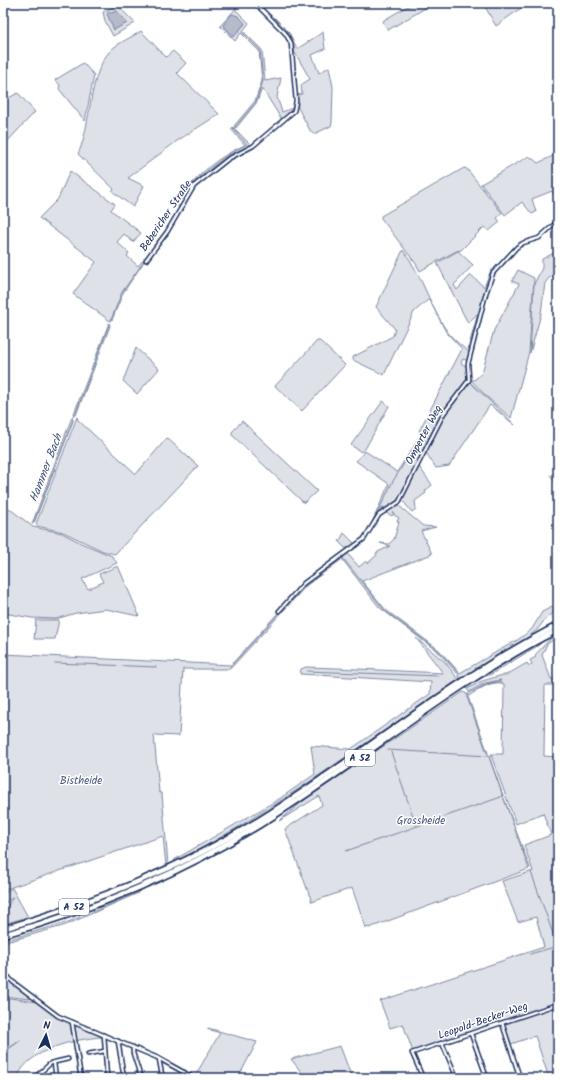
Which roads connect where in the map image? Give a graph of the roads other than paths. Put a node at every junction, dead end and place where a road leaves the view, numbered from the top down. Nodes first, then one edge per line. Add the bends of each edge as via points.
1 (255, 3) edge
2 (558, 221) edge
3 (146, 260) dead end
4 (279, 611) dead end
5 (558, 625) edge
6 (558, 630) edge
7 (3, 929) edge
8 (3, 935) edge
9 (3, 971) edge
10 (558, 1004) edge
11 (72, 1022) junction
12 (502, 1023) junction
13 (471, 1034) junction
14 (104, 1035) junction
15 (118, 1041) junction
16 (442, 1043) junction
17 (133, 1047) junction
18 (105, 1051) junction
19 (88, 1054) dead end
20 (68, 1059) dead end
21 (159, 1059) junction
22 (54, 1062) junction
23 (184, 1072) junction
24 (162, 1075) dead end
25 (34, 1078) edge
26 (56, 1078) edge
27 (81, 1078) edge
28 (107, 1078) edge
29 (124, 1078) edge
30 (141, 1078) edge
31 (181, 1078) edge
32 (194, 1078) edge
33 (423, 1078) edge
34 (457, 1078) edge
35 (487, 1078) edge
36 (520, 1078) edge

1 - 3 street, Bebericher Straße via 285,33 290,43 296,101 294,111 253,146 228,159 194,186 167,232
2 - 4 street, Omperter Weg via 539,238 517,247 493,273 468,364 468,380 444,413 399,502 379,515 368,535 304,583
5 - 7 highway, A 52 via 476,673 316,783 223,841 143,880 62,911
6 - 8 highway, A 52 via 479,677 317,788 233,841 158,879 88,908
9 - 11 street via 13,982 58,1016
10 - 12 street, Leopold-Becker-Weg
11 - 14 street
11 - 27 street
12 - 13 street, Leopold-Becker-Weg
12 - 36 street
13 - 16 street, Leopold-Becker-Weg
13 - 35 street
14 - 15 street
14 - 18 street
15 - 17 street
15 - 29 street
16 - 33 street, Leopold-Becker-Weg via 412,1053
16 - 34 street
17 - 21 street
17 - 30 street
18 - 19 street
18 - 28 street
20 - 22 street
21 - 23 street
21 - 24 street
22 - 25 street
22 - 26 street
23 - 31 street
23 - 32 street

